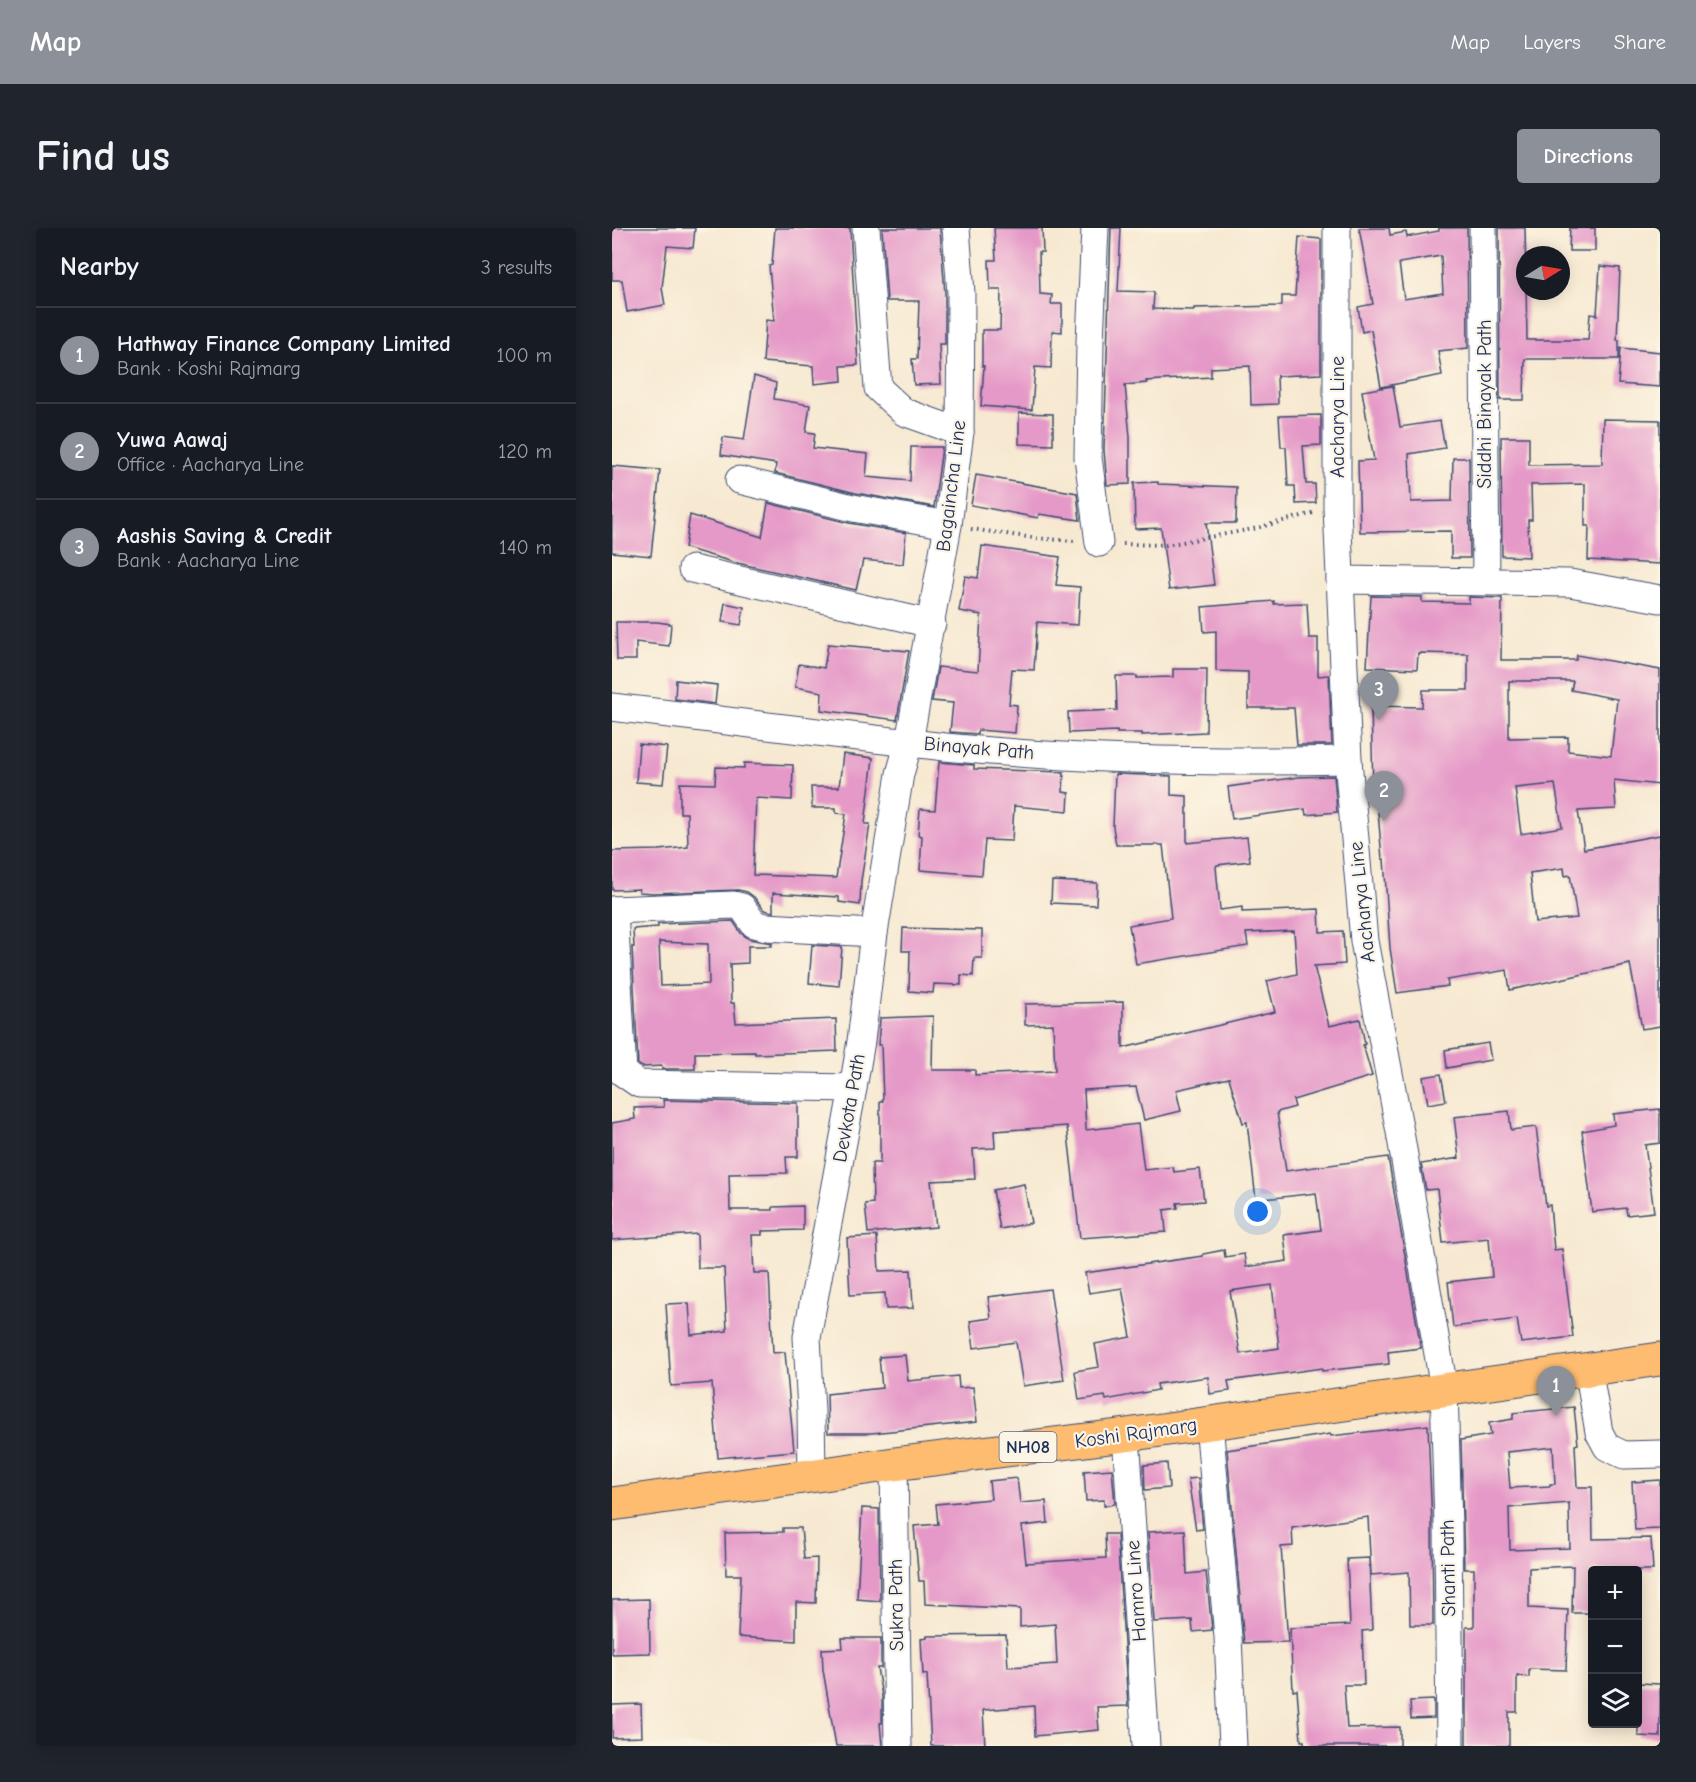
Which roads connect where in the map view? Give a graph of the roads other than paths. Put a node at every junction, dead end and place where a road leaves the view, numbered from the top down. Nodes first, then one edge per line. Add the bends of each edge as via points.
1 (866, 228) edge
2 (956, 228) edge
3 (1095, 228) edge
4 (1336, 228) edge
5 (1483, 228) edge
6 (960, 432) junction
7 (739, 480) dead end
8 (948, 525) junction
9 (1099, 543) road end
10 (692, 569) dead end
11 (1340, 580) junction
12 (1486, 581) junction
13 (1660, 599) edge
14 (932, 624) junction
15 (612, 706) edge
16 (909, 742) junction
17 (1348, 760) junction
18 (613, 910) edge
19 (874, 933) junction
20 (853, 1088) junction
21 (1660, 1359) edge
22 (1588, 1368) junction
23 (1444, 1389) junction
24 (1209, 1423) junction
25 (1126, 1435) junction
26 (1660, 1454) edge
27 (894, 1464) junction
28 (812, 1475) junction
29 (612, 1504) edge
30 (898, 1746) edge
31 (1146, 1746) edge
32 (1233, 1746) edge
33 (1450, 1746) edge

1 - 6 street via 878,388 904,412
2 - 6 street, Bagaincha Line via 961,293
3 - 9 street via 1088,457
4 - 11 street, Aacharya Line
5 - 12 street, Siddhi Binayak Path
6 - 8 street, Bagaincha Line
7 - 8 street via 853,508
8 - 14 street, Bagaincha Line
10 - 14 street
11 - 12 street
11 - 17 street, Aacharya Line
12 - 13 street via 1570,583
14 - 16 street, Bagaincha Line
15 - 16 street, Binayak Path
16 - 17 street, Binayak Path via 1036,754 1219,762
16 - 19 street, Devkota Path via 900,774
17 - 23 street, Aacharya Line via 1364,941
18 - 19 street via 734,905 742,907 754,924 766,927
18 - 20 street via 623,1073 639,1084
19 - 20 street, Devkota Path
20 - 28 street, Devkota Path via 807,1337
21 - 22 main road, Koshi Rajmarg / NH08
22 - 23 main road, Koshi Rajmarg / NH08
22 - 26 street via 1599,1432 1607,1447 1624,1455
23 - 24 main road, Koshi Rajmarg / NH08
23 - 33 street, Shanti Path
24 - 25 main road, Koshi Rajmarg / NH08
24 - 32 street via 1228,1637
25 - 27 main road, Koshi Rajmarg / NH08
25 - 31 street, Hamro Line
27 - 28 main road, Koshi Rajmarg / NH08
27 - 30 street, Sukra Path
28 - 29 main road, Koshi Rajmarg / NH08

